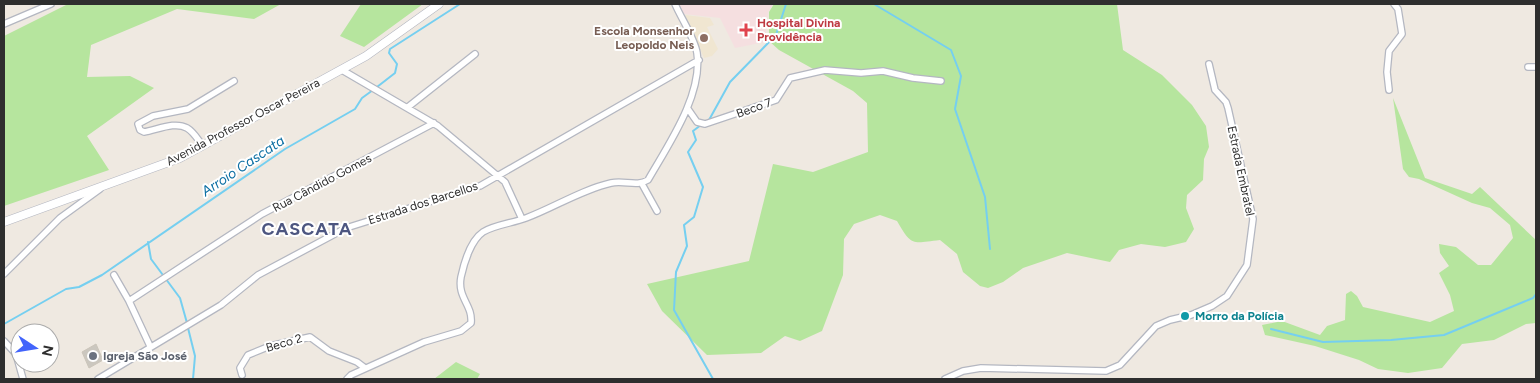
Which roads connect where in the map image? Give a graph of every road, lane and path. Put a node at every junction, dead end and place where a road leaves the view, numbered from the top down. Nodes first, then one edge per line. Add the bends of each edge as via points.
1 (51, 4) edge
2 (439, 4) edge
3 (675, 4) edge
4 (1394, 4) edge
5 (4, 24) edge
6 (475, 54) dead end
7 (699, 60) junction
8 (1209, 64) dead end
9 (1528, 67) dead end
10 (1536, 67) edge
11 (342, 70) junction
12 (234, 81) dead end
13 (941, 81) dead end
14 (1389, 90) dead end
15 (408, 107) junction
16 (688, 109) junction
17 (434, 123) junction
18 (203, 146) junction
19 (497, 177) junction
20 (642, 184) junction
21 (104, 186) junction
22 (657, 211) dead end
23 (522, 219) junction
24 (4, 222) edge
25 (4, 274) edge
26 (114, 276) dead end
27 (129, 301) junction
28 (4, 341) edge
29 (150, 346) junction
30 (365, 368) junction
31 (242, 375) dead end
32 (23, 379) edge
33 (98, 379) edge
34 (347, 379) edge
35 (945, 379) edge

1 - 5 street
2 - 11 main road, Avenida Professor Oscar Pereira
3 - 7 street
4 - 14 street via 1398,9 1402,34 1389,51
6 - 15 street
7 - 16 street
7 - 19 street, Estrada dos Barcellos
8 - 35 street, Estrada Embratel via 1215,90 1226,102 1252,219 1247,265 1227,296 1192,315 1156,326 1120,365 1106,371 981,368
9 - 10 street
11 - 15 street
11 - 18 main road, Avenida Professor Oscar Pereira
12 - 18 street via 184,111 148,117 138,124 144,132 169,127 187,128
13 - 16 street, Beco 7 via 883,71 825,70 790,78 776,100 705,124 698,122
15 - 17 street
16 - 20 street via 648,180
17 - 19 street
17 - 27 street, Rua Cândido Gomes via 262,214
18 - 21 main road, Avenida Professor Oscar Pereira via 154,169
19 - 23 street via 505,182
19 - 29 street, Estrada dos Barcellos via 443,199 346,228 258,276 220,305
20 - 22 street
20 - 23 street via 616,182 591,188
21 - 24 main road, Avenida Professor Oscar Pereira
21 - 25 street via 60,218
23 - 30 street via 483,232 471,248 460,287 463,300 472,313 471,323 461,331 424,342
26 - 27 street
27 - 29 street
28 - 32 street via 16,354
29 - 33 street, Estrada dos Barcellos
30 - 31 street, Beco 2 via 329,351 310,336 248,355 240,368
30 - 34 street

